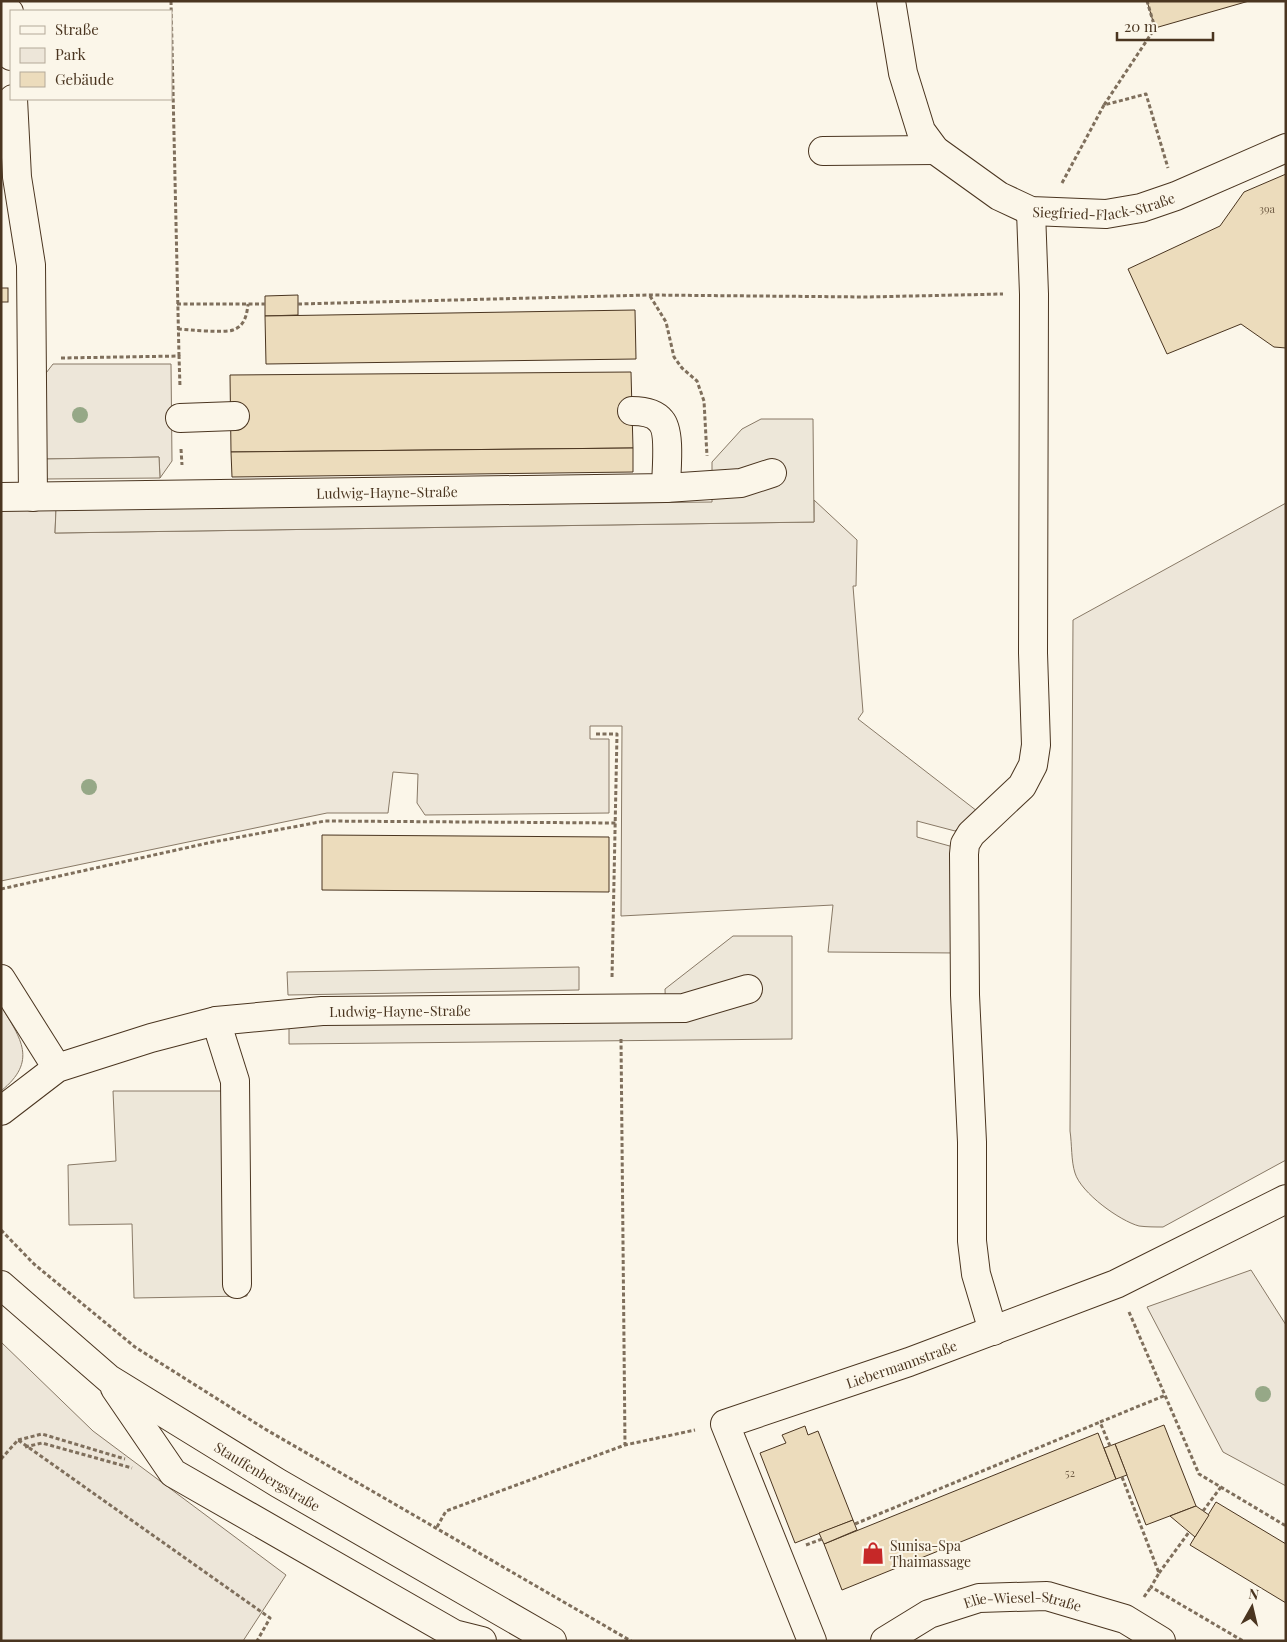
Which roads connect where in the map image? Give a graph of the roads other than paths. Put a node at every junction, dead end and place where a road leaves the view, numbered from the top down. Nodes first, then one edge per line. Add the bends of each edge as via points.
1 (891, 1) edge
2 (7, 9) edge
3 (10, 44) edge
4 (13, 100) edge
5 (1286, 148) edge
6 (936, 150) junction
7 (823, 151) dead end
8 (1039, 212) junction
9 (632, 411) dead end
10 (234, 416) dead end
11 (180, 418) road end
12 (772, 473) dead end
13 (666, 488) junction
14 (1, 497) edge
15 (33, 497) junction
16 (1, 978) edge
17 (748, 989) dead end
18 (216, 1021) junction
19 (57, 1068) junction
20 (1, 1111) edge
21 (1286, 1199) edge
22 (237, 1284) dead end
23 (1, 1285) edge
24 (993, 1332) junction
25 (109, 1379) junction
26 (517, 1620) junction
27 (482, 1641) edge
28 (493, 1641) edge
29 (552, 1641) edge
30 (812, 1641) edge
31 (886, 1641) edge
32 (1161, 1641) edge

1 - 6 street, Siegfried-Flack-Straße via 903,73 913,107 921,130
2 - 3 street
4 - 15 street via 17,177 31,265
5 - 8 street, Siegfried-Flack-Straße via 1141,208 1106,214
6 - 7 street
6 - 8 street, Siegfried-Flack-Straße via 1000,196
8 - 24 street via 1034,294 1033,653 1036,745 1033,765 1022,786 971,834 964,854 972,1241 976,1274
9 - 13 street via 652,414 662,421 666,438
10 - 11 street
12 - 13 street, Ludwig-Hayne-Straße via 741,483
13 - 15 street, Ludwig-Hayne-Straße
14 - 15 street, Ludwig-Hayne-Straße
16 - 19 street
17 - 18 street, Ludwig-Hayne-Straße via 684,1008 322,1011
18 - 19 street, Ludwig-Hayne-Straße
18 - 22 street via 236,1081
19 - 20 street, Ludwig-Hayne-Straße
21 - 24 street, Liebermannstraße via 1116,1284
23 - 25 street, Stauffenbergstraße
24 - 30 street, Liebermannstraße via 725,1424
25 - 26 street, Stauffenbergstraße via 278,1483
25 - 27 street via 172,1473 454,1634
26 - 28 street
26 - 29 street, Stauffenbergstraße
31 - 32 street, Elie-Wiesel-Straße via 929,1614 979,1598 1047,1596 1125,1619

